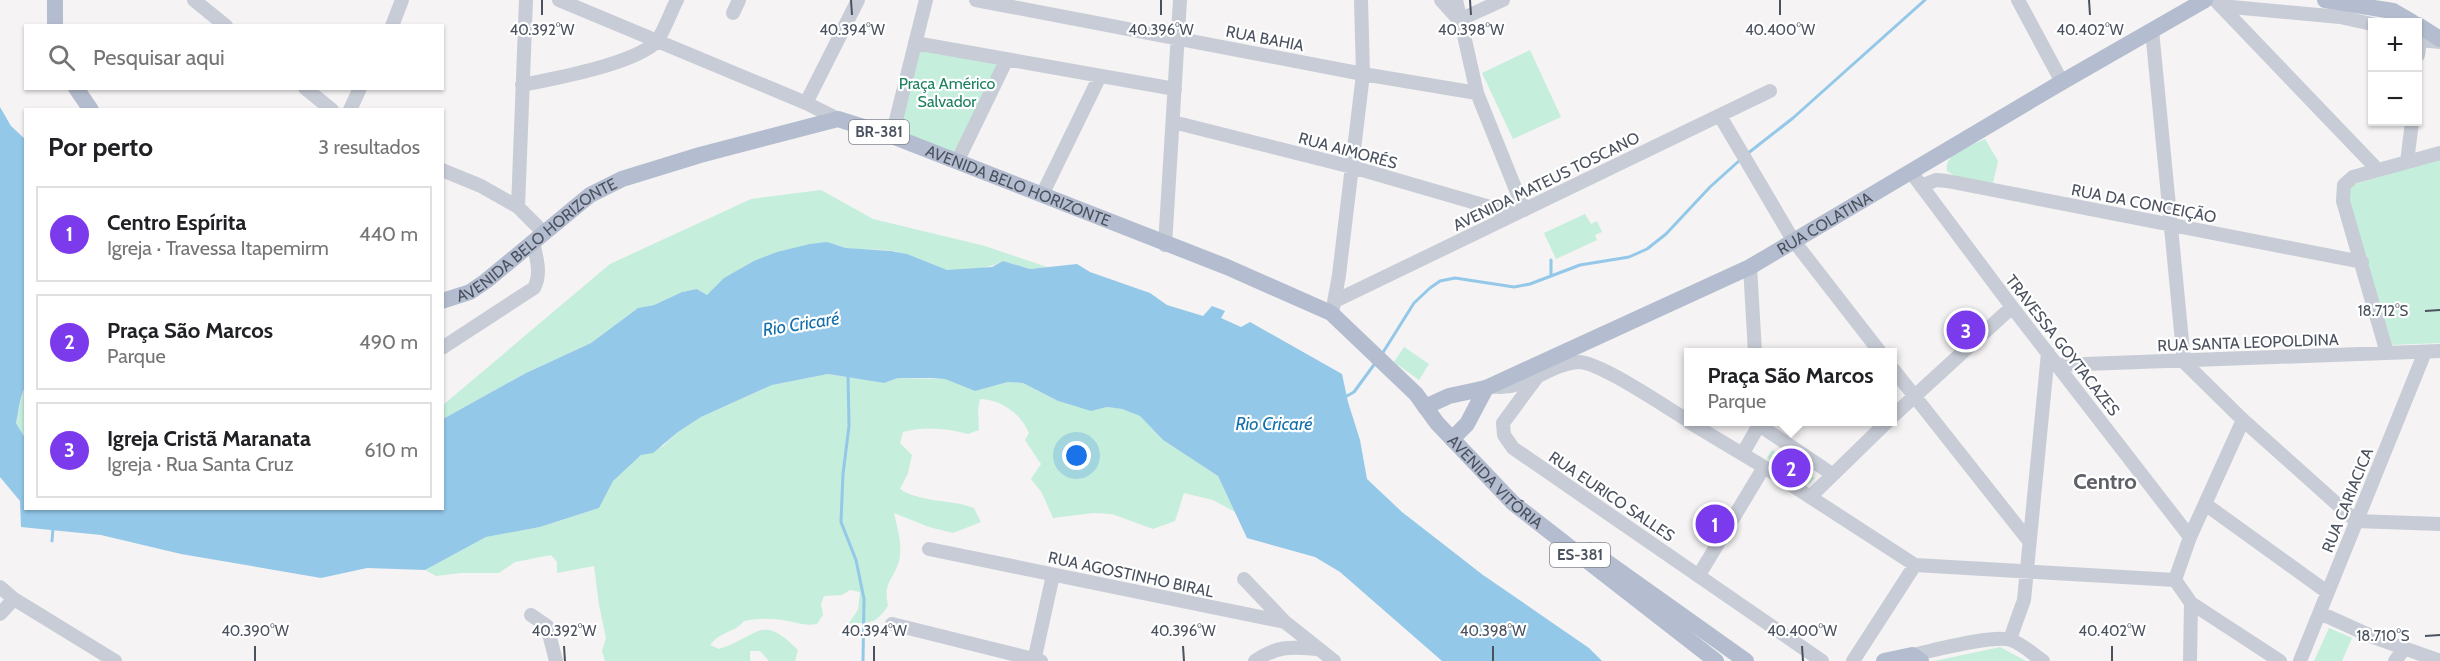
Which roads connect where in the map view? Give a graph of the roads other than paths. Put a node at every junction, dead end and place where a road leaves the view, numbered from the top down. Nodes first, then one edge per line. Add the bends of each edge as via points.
1 (55, 0) edge
2 (194, 0) edge
3 (386, 0) edge
4 (526, 0) edge
5 (559, 0) edge
6 (677, 0) edge
7 (739, 0) edge
8 (858, 0) edge
9 (926, 0) edge
10 (976, 0) edge
11 (1180, 0) edge
12 (1361, 0) edge
13 (1441, 0) edge
14 (1456, 0) edge
15 (1503, 0) edge
16 (2018, 0) edge
17 (2325, 0) edge
18 (2214, 2) edge
19 (401, 3) edge
20 (733, 13) dead end
21 (2405, 18) edge
22 (1459, 20) junction
23 (2368, 23) edge
24 (55, 24) edge
25 (224, 24) edge
26 (393, 24) edge
27 (2152, 30) junction
28 (2422, 36) edge
29 (1178, 38) junction
30 (2440, 40) edge
31 (656, 42) junction
32 (915, 43) junction
33 (1007, 59) junction
34 (1363, 74) junction
35 (1100, 76) junction
36 (2062, 82) junction
37 (522, 85) junction
38 (1175, 89) junction
39 (77, 90) edge
40 (308, 90) edge
41 (359, 90) edge
42 (1770, 90) dead end
43 (1478, 93) junction
44 (806, 103) junction
45 (90, 108) edge
46 (330, 108) edge
47 (351, 108) edge
48 (1720, 116) junction
49 (838, 118) junction
50 (1173, 122) junction
51 (2412, 126) edge
52 (892, 136) junction
53 (2440, 153) edge
54 (957, 162) junction
55 (2407, 162) junction
56 (1352, 167) junction
57 (1919, 168) junction
58 (2378, 170) junction
59 (444, 171) edge
60 (1936, 180) junction
61 (1921, 186) junction
62 (1042, 195) junction
63 (518, 207) junction
64 (1519, 212) junction
65 (2171, 225) junction
66 (538, 238) junction
67 (1793, 240) junction
68 (1166, 245) junction
69 (2362, 262) junction
70 (1750, 267) junction
71 (444, 300) edge
72 (1333, 307) junction
73 (2012, 307) junction
74 (444, 347) edge
75 (1755, 348) edge
76 (1877, 348) edge
77 (2440, 351) edge
78 (2425, 352) junction
79 (2048, 353) junction
80 (2387, 353) junction
81 (2184, 362) junction
82 (2058, 365) junction
83 (1897, 374) edge
84 (1537, 377) junction
85 (1488, 387) junction
86 (1449, 396) junction
87 (1914, 396) junction
88 (1424, 402) junction
89 (1897, 412) edge
90 (1471, 418) junction
91 (1684, 418) edge
92 (2243, 420) junction
93 (1697, 426) edge
94 (1757, 426) edge
95 (1763, 426) edge
96 (1883, 426) edge
97 (1460, 438) junction
98 (1743, 453) junction
99 (1764, 467) junction
100 (1832, 474) junction
101 (1810, 497) junction
102 (2205, 504) junction
103 (2356, 521) junction
104 (2440, 524) edge
105 (2190, 537) junction
106 (2029, 541) junction
107 (929, 549) dead end
108 (1916, 565) junction
109 (2027, 573) junction
110 (1053, 575) junction
111 (1699, 575) junction
112 (1244, 579) dead end
113 (2175, 580) junction
114 (0, 587) edge
115 (2327, 592) junction
116 (14, 599) junction
117 (2191, 603) junction
118 (2319, 613) junction
119 (0, 614) edge
120 (531, 615) dead end
121 (1285, 622) junction
122 (892, 624) dead end
123 (2010, 639) junction
124 (2404, 649) junction
125 (1317, 655) edge
126 (1721, 657) edge
127 (1917, 658) edge
128 (1813, 659) edge
129 (1037, 660) edge
130 (115, 661) edge
131 (556, 661) edge
132 (1255, 661) edge
133 (1335, 661) edge
134 (1746, 661) edge
135 (1853, 661) edge
136 (1884, 661) edge
137 (2043, 661) edge
138 (2190, 661) edge
139 (2280, 661) edge
140 (2300, 661) edge
141 (2395, 661) edge
142 (2440, 661) edge

1 - 24 main road
2 - 25 street
3 - 19 street
4 - 37 street
5 - 31 street
6 - 31 street
7 - 20 street
8 - 44 street
9 - 32 street
10 - 29 street, RUA BAHIA
11 - 29 street
12 - 34 street
13 - 22 street
14 - 22 street
15 - 22 street
16 - 36 street
17 - 21 main road via 2393,11
18 - 23 street
18 - 27 main road, RUA COLATINA
18 - 58 street
19 - 26 street
22 - 43 street
27 - 36 main road, RUA COLATINA
27 - 65 street
28 - 30 main road
29 - 34 street, RUA BAHIA
29 - 38 street
31 - 37 street via 602,66
31 - 44 street
32 - 33 street
32 - 52 street
33 - 35 street
33 - 54 street
34 - 43 street, RUA BAHIA
34 - 56 street
35 - 38 street
35 - 62 street
36 - 57 main road, RUA COLATINA
37 - 63 street
38 - 50 street
39 - 45 main road
40 - 46 street
41 - 47 street
42 - 48 street, AVENIDA MATEUS TOSCANO
43 - 64 street
44 - 49 street
48 - 64 street, AVENIDA MATEUS TOSCANO
48 - 67 street
49 - 52 main road, AVENIDA BELO HORIZONTE / BR-381
49 - 66 main road, AVENIDA BELO HORIZONTE / BR-381 via 622,179 590,195
50 - 56 street, RUA AIMORÉS
50 - 68 street
51 - 55 street
52 - 54 main road, AVENIDA BELO HORIZONTE / BR-381
53 - 55 street
54 - 62 main road, AVENIDA BELO HORIZONTE / BR-381
55 - 58 street
56 - 64 street, RUA AIMORÉS
56 - 72 street
57 - 60 street
57 - 61 street, TRAVESSA GOYTACAZES
57 - 67 main road, RUA COLATINA
58 - 69 street via 2353,177 2344,186 2343,201
59 - 63 street
60 - 61 street
60 - 65 street, RUA DA CONCEIÇÃO
61 - 73 street, TRAVESSA GOYTACAZES
62 - 68 main road, AVENIDA BELO HORIZONTE / BR-381
63 - 66 street
64 - 72 street, AVENIDA MATEUS TOSCANO
65 - 69 street, RUA DA CONCEIÇÃO
65 - 81 street
66 - 71 main road, AVENIDA BELO HORIZONTE / BR-381 via 478,286
66 - 74 street via 534,288
67 - 70 main road, RUA COLATINA
67 - 76 street
68 - 72 main road, AVENIDA BELO HORIZONTE / BR-381
69 - 80 street
70 - 75 street
70 - 85 main road, RUA COLATINA
72 - 88 main road, AVENIDA BELO HORIZONTE / BR-381
73 - 79 street, TRAVESSA GOYTACAZES
73 - 87 street
77 - 78 street, RUA SANTA LEOPOLDINA
78 - 80 street, RUA SANTA LEOPOLDINA
78 - 103 street, RUA CARIACICA
79 - 82 street, TRAVESSA GOYTACAZES
79 - 106 street
80 - 81 street, RUA SANTA LEOPOLDINA
81 - 82 street, RUA SANTA LEOPOLDINA
81 - 92 street
82 - 105 street, TRAVESSA GOYTACAZES
83 - 87 street
84 - 85 street via 1507,387
84 - 91 street via 1573,363 1586,363
84 - 111 street, RUA EURICO SALLES via 1505,420 1502,431 1508,442
85 - 86 main road, RUA COLATINA
85 - 90 main road, AVENIDA VITÓRIA
86 - 88 main road, RUA COLATINA
86 - 90 main road via 1463,404
87 - 89 street
87 - 106 street
88 - 97 main road, AVENIDA VITÓRIA / BR-381
90 - 97 main road, AVENIDA VITÓRIA
92 - 102 street
92 - 103 street
93 - 98 street
94 - 98 street
95 - 100 street
96 - 100 street
97 - 126 main road, AVENIDA VITÓRIA / ES-381 via 1513,503
98 - 99 street
99 - 101 street
99 - 111 street
100 - 101 street
101 - 108 street
102 - 105 street
102 - 115 street
103 - 104 street
103 - 115 street, RUA CARIACICA
105 - 113 street
106 - 109 street
107 - 110 street, RUA AGOSTINHO BIRAL
108 - 109 street
108 - 135 street
109 - 113 street
109 - 123 street via 2022,610
110 - 121 street, RUA AGOSTINHO BIRAL
110 - 129 street
111 - 128 street, RUA EURICO SALLES
112 - 121 street
113 - 117 street
114 - 116 street
115 - 118 street, RUA CARIACICA
116 - 119 street
116 - 130 street
117 - 138 street
117 - 139 street
118 - 124 street
118 - 140 street, RUA CARIACICA
120 - 131 street via 547,626
121 - 125 street, RUA AGOSTINHO BIRAL
122 - 129 street
123 - 127 street via 1968,643
123 - 137 street
124 - 141 street
124 - 142 street
125 - 132 street via 1283,647
125 - 133 street, RUA AGOSTINHO BIRAL
126 - 134 main road, AVENIDA VITÓRIA
127 - 136 main road via 1893,657

